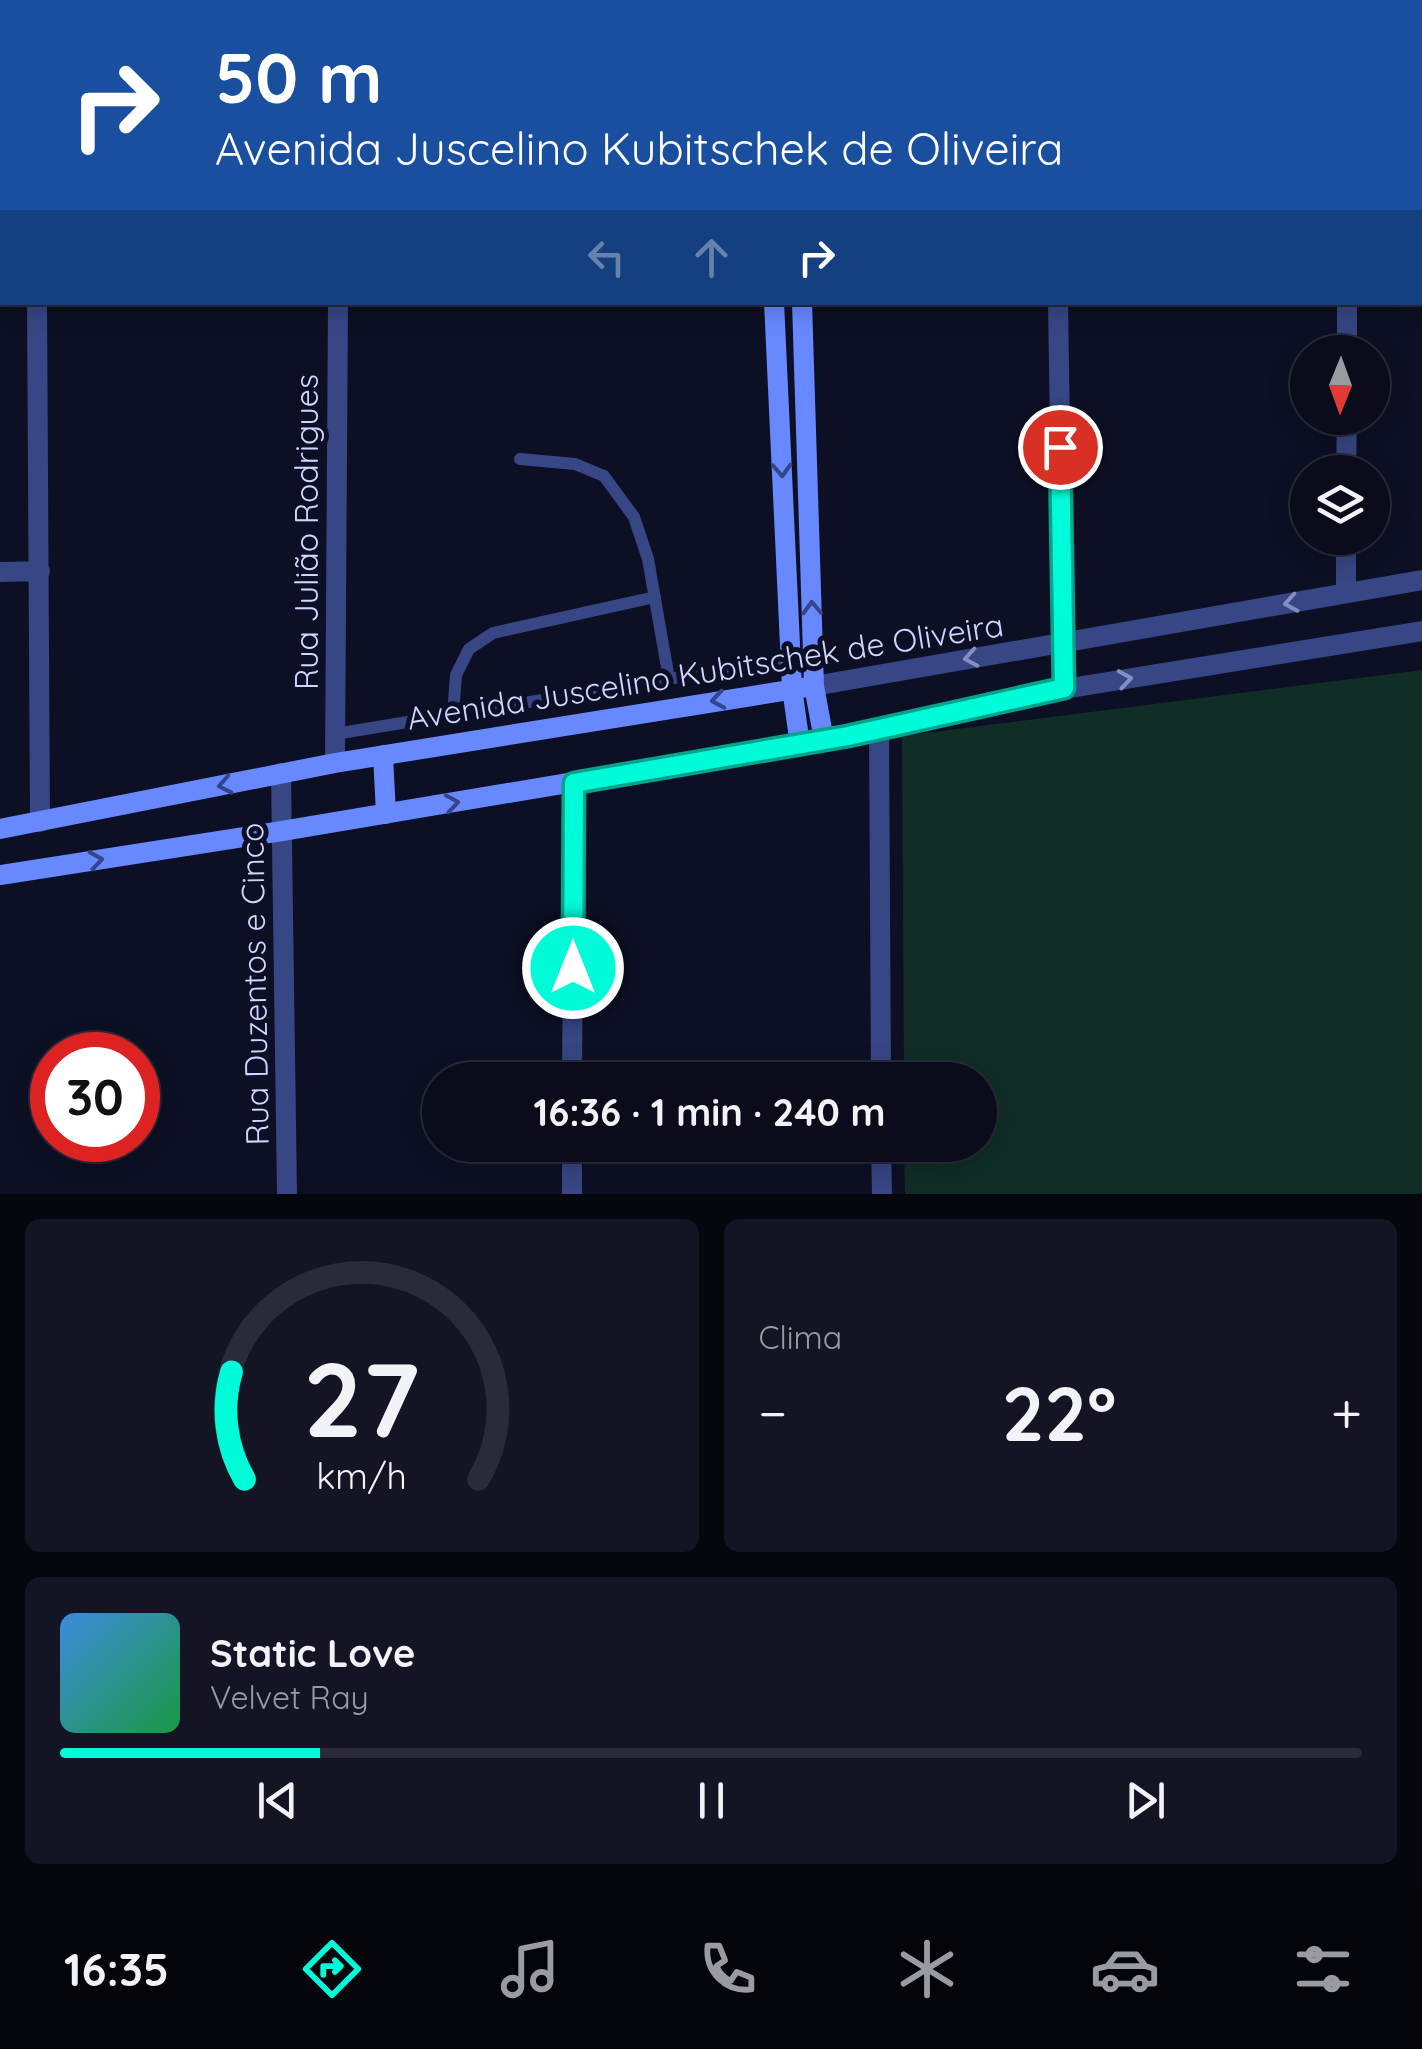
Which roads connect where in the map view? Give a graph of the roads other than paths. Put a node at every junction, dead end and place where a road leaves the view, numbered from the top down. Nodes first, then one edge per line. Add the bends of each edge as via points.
1 (38, 305) edge
2 (338, 305) edge
3 (774, 305) edge
4 (802, 305) edge
5 (1058, 305) edge
6 (1347, 305) edge
7 (1347, 335) edge
8 (779, 417) junction
9 (806, 417) junction
10 (520, 459) dead end
11 (1346, 555) edge
12 (40, 570) junction
13 (0, 572) edge
14 (1422, 580) edge
15 (1346, 593) junction
16 (655, 597) junction
17 (1422, 631) edge
18 (1062, 642) junction
19 (813, 656) junction
20 (791, 659) junction
21 (669, 679) junction
22 (814, 686) junction
23 (792, 688) junction
24 (1064, 688) junction
25 (454, 714) junction
26 (879, 728) junction
27 (335, 734) junction
28 (824, 740) junction
29 (800, 744) junction
30 (383, 755) junction
31 (335, 763) junction
32 (281, 774) junction
33 (574, 783) junction
34 (386, 814) junction
35 (40, 822) junction
36 (0, 828) edge
37 (282, 831) junction
38 (0, 874) edge
39 (572, 1062) edge
40 (881, 1062) edge
41 (572, 1162) edge
42 (882, 1162) edge
43 (286, 1194) edge
44 (572, 1194) edge
45 (882, 1194) edge

1 - 12 street
2 - 27 street, Rua Julião Rodrigues
3 - 8 main road
4 - 9 main road
5 - 18 street
6 - 7 street
8 - 9 main road
8 -> 20 main road
19 -> 9 main road
10 - 16 lane via 575,464 604,476 634,517
11 - 15 street
12 - 13 street
12 - 35 street
14 - 15 street, Avenida Juscelino Kubitschek de Oliveira
15 -> 18 street, Avenida Juscelino Kubitschek de Oliveira
16 - 21 lane
16 - 25 lane via 493,633 469,650 456,674
24 -> 17 street
18 -> 22 street, Avenida Juscelino Kubitschek de Oliveira
18 - 24 street
19 - 20 lane
19 - 22 main road
20 - 21 lane
20 - 23 main road
21 - 25 lane
22 - 23 main road, Avenida Juscelino Kubitschek de Oliveira
22 - 28 main road
23 - 29 main road
23 -> 30 main road, Avenida Juscelino Kubitschek de Oliveira
24 - 26 street
25 - 27 lane
26 - 28 street
26 - 40 street
27 - 31 street, Rua Julião Rodrigues
28 - 29 main road
29 - 33 main road
30 - 31 main road, Avenida Juscelino Kubitschek de Oliveira
30 - 34 main road
31 - 32 main road, Avenida Juscelino Kubitschek de Oliveira
32 -> 35 main road, Avenida Juscelino Kubitschek de Oliveira
32 - 37 street, Rua Duzentos e Cinco
34 -> 33 main road
33 - 39 street
34 - 37 main road
35 - 36 main road, Avenida Juscelino Kubitschek de Oliveira
38 -> 37 main road
37 - 43 street, Rua Duzentos e Cinco
41 - 44 street
42 - 45 street

